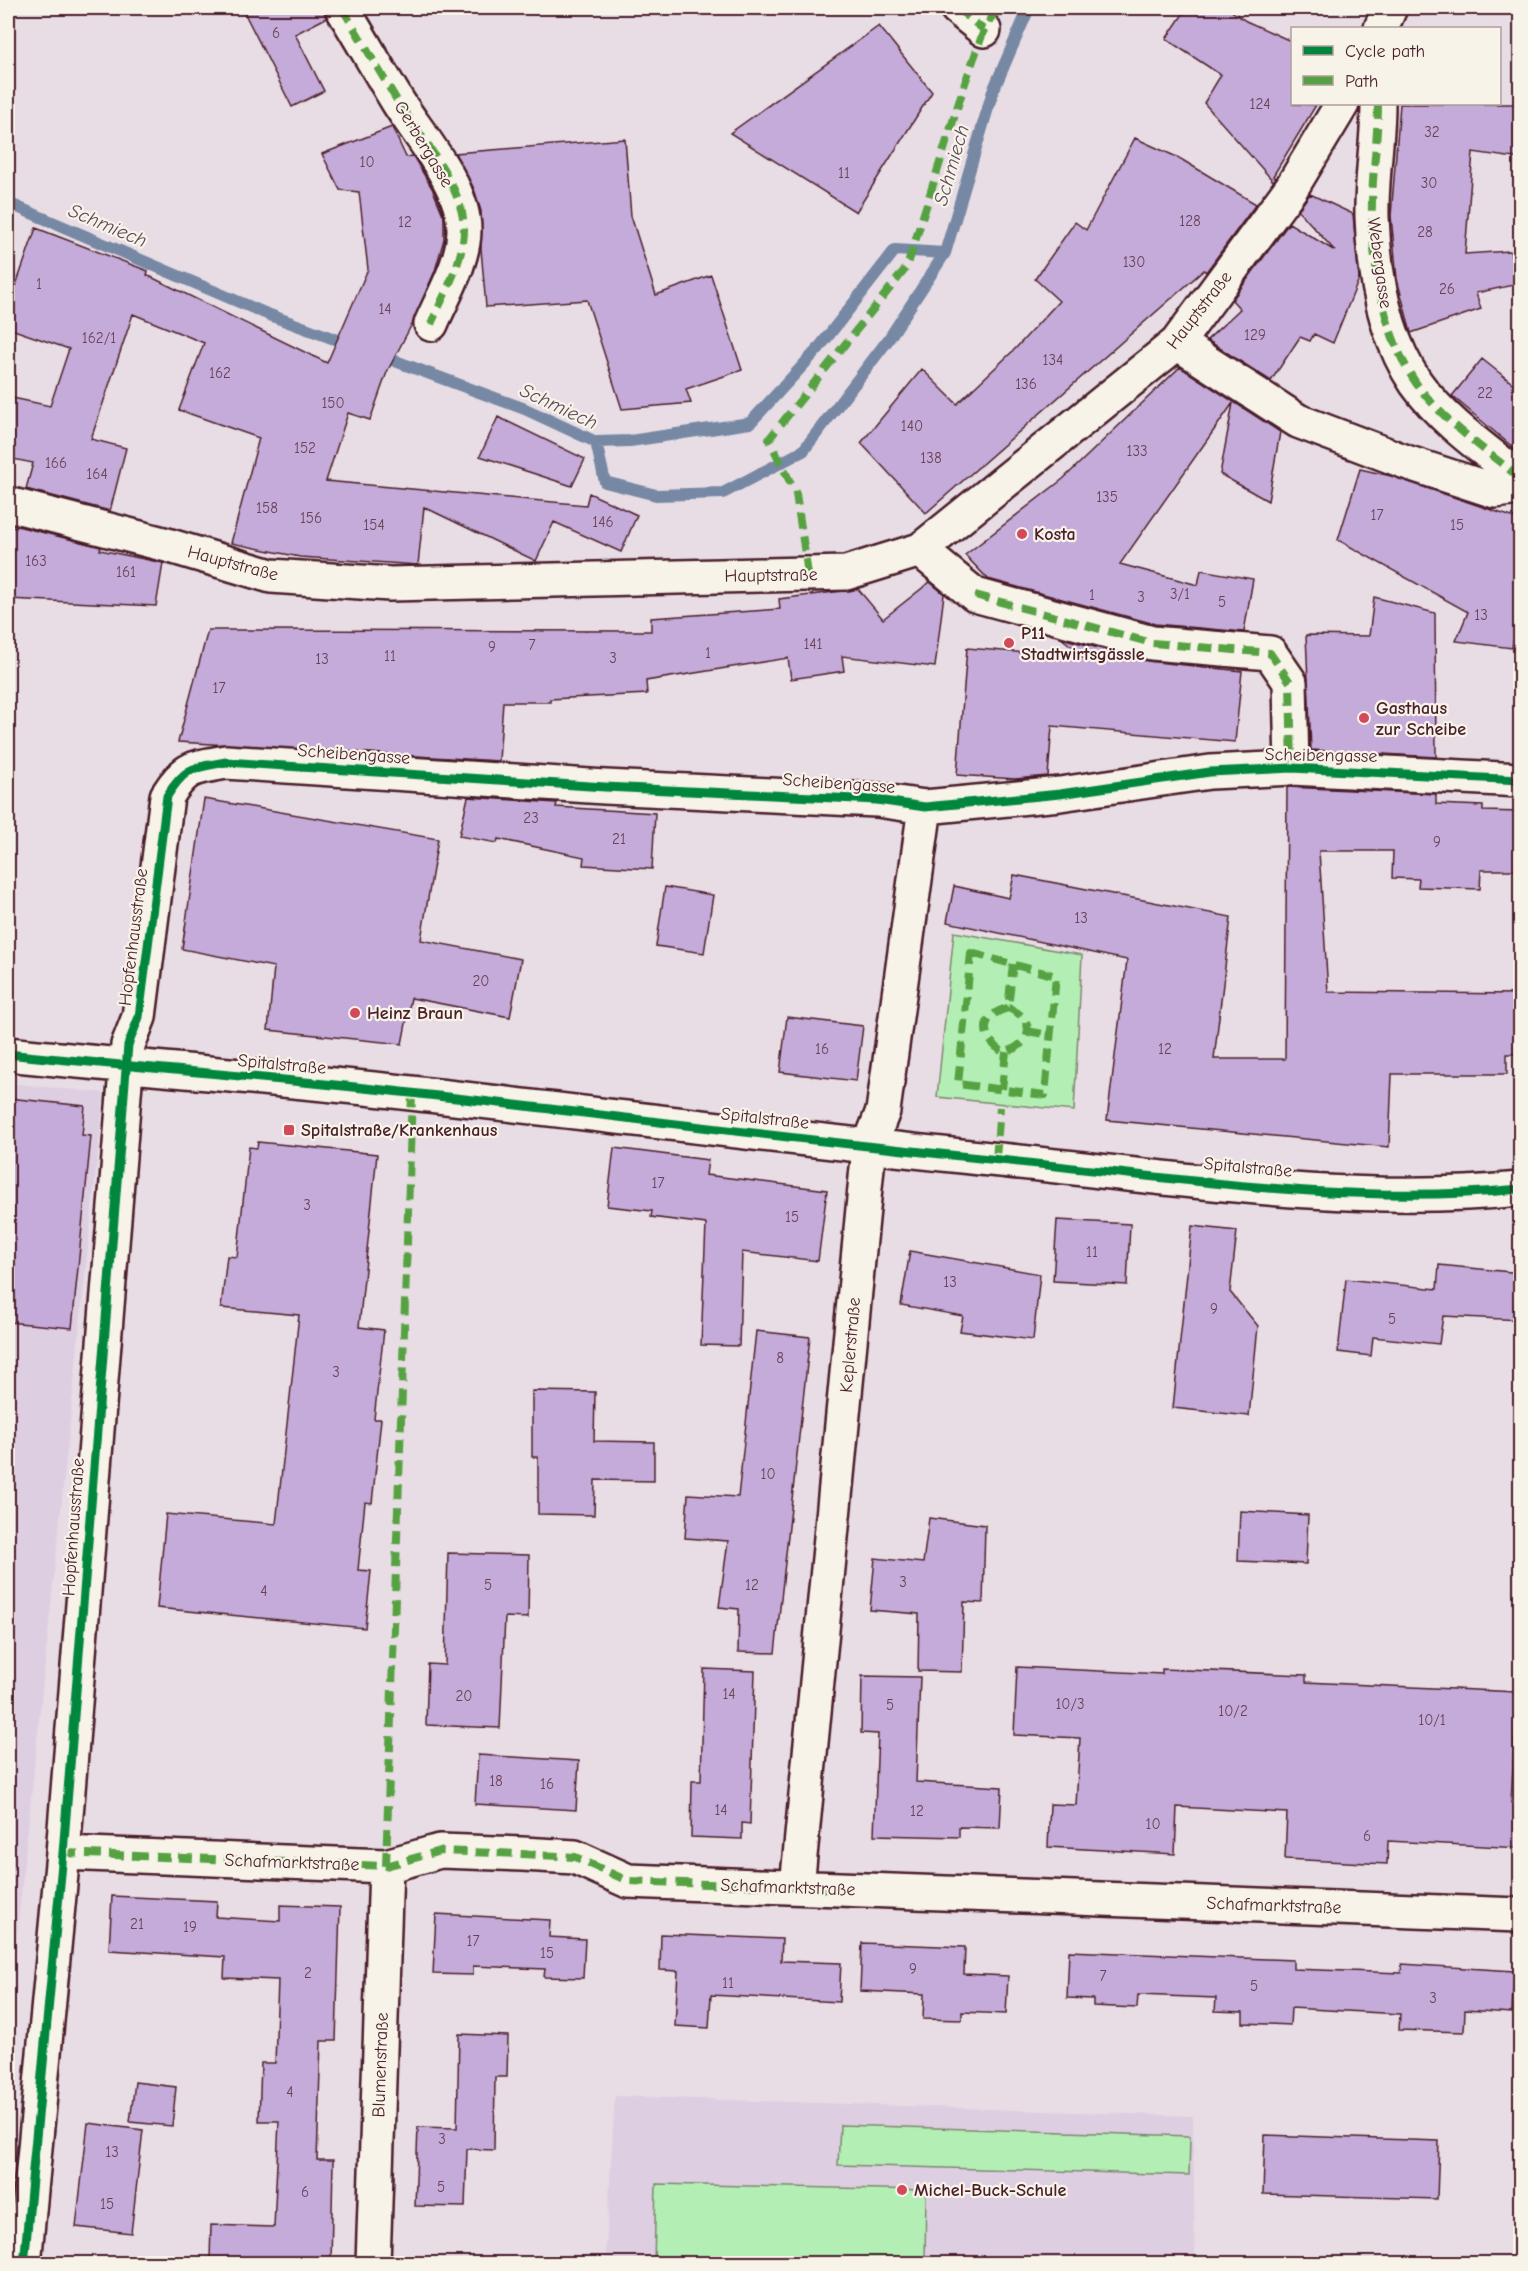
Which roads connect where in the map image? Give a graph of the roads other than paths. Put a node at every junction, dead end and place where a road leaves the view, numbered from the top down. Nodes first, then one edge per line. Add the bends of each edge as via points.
1 (342, 8) edge
2 (957, 8) edge
3 (1390, 8) edge
4 (1381, 27) edge
5 (984, 30) dead end
6 (1341, 105) edge
7 (1378, 105) edge
8 (431, 324) dead end
9 (1177, 344) junction
10 (1521, 478) edge
11 (1521, 488) edge
12 (8, 504) edge
13 (920, 550) junction
14 (1293, 768) junction
15 (1521, 780) edge
16 (167, 796) joint
17 (925, 807) junction
18 (8, 1054) edge
19 (126, 1066) junction
20 (869, 1147) junction
21 (1521, 1189) edge
22 (63, 1853) junction
23 (386, 1866) junction
24 (797, 1887) junction
25 (1521, 1915) edge
26 (24, 2264) edge
27 (373, 2264) edge

1 - 8 street, Gerbergasse via 441,165 456,197 464,229 460,254
2 - 5 street
3 - 4 street
6 - 9 street, Hauptstraße via 1293,187
7 - 10 street, Webergasse via 1372,217 1380,296 1394,340 1416,383 1456,427
9 - 11 street via 1298,421 1494,491
9 - 13 street, Hauptstraße
12 - 13 street, Hauptstraße via 271,576 390,584 846,573
13 - 14 street via 975,596 1152,643 1270,653 1290,682
14 - 15 street, Scheibengasse
14 - 17 street, Scheibengasse via 1210,772 1060,794
16 - 17 street, Scheibengasse via 180,776 194,768 226,762 877,800
16 - 19 street, Hopfenhausstraße via 139,1017 128,1045
17 - 20 street, Keplerstraße via 883,1111
18 - 19 street, Spitalstraße
19 - 20 street, Spitalstraße via 412,1093
19 - 22 street, Hopfenhausstraße
20 - 21 street, Spitalstraße via 1388,1195
20 - 24 street, Keplerstraße
22 - 23 street, Schafmarktstraße
22 - 26 street, Hopfenhausstraße
23 - 24 street, Schafmarktstraße via 440,1851 543,1855 575,1857 628,1881
23 - 27 street, Blumenstraße
24 - 25 street, Schafmarktstraße

